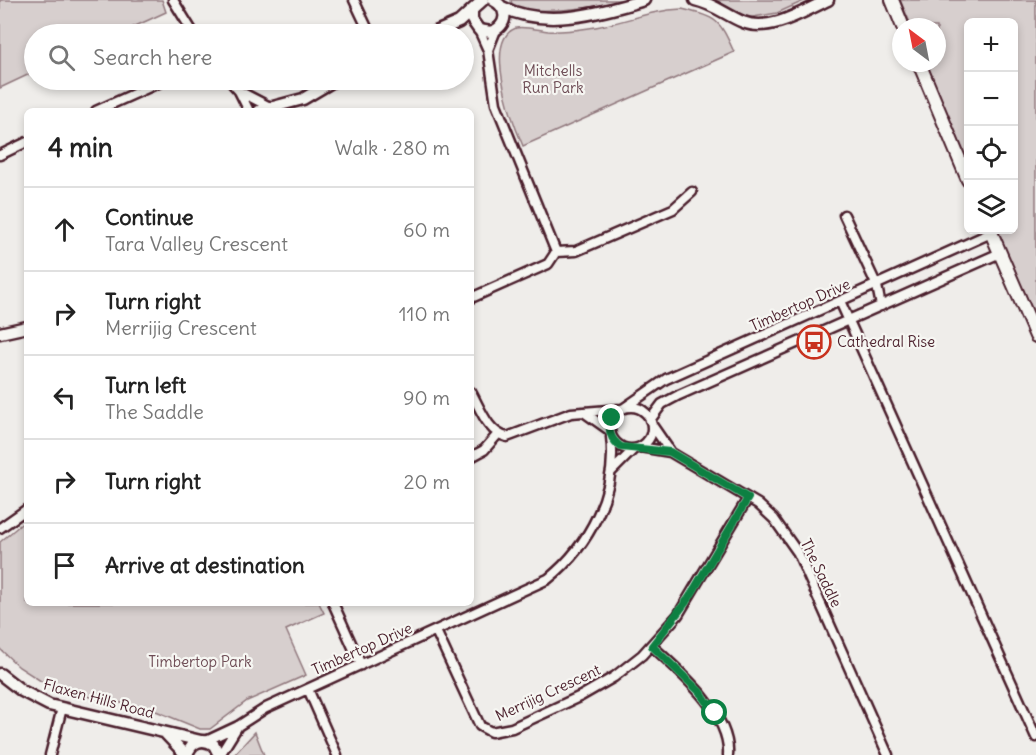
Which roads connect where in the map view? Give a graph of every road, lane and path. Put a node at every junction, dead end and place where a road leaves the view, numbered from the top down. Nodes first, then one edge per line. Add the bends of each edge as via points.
1 (173, 0) edge
2 (354, 0) edge
3 (644, 0) edge
4 (695, 0) edge
5 (828, 0) edge
6 (892, 0) edge
7 (479, 3) edge
8 (499, 3) edge
9 (524, 15) junction
10 (899, 18) edge
11 (188, 24) edge
12 (365, 24) edge
13 (455, 24) edge
14 (498, 28) junction
15 (474, 29) edge
16 (478, 29) junction
17 (488, 50) junction
18 (923, 72) edge
19 (143, 90) edge
20 (318, 90) edge
21 (239, 91) joint
22 (303, 99) junction
23 (103, 108) edge
24 (248, 108) edge
25 (268, 108) edge
26 (273, 108) edge
27 (296, 108) edge
28 (24, 143) edge
29 (0, 155) edge
30 (964, 168) edge
31 (692, 192) dead end
32 (844, 215) dead end
33 (984, 234) edge
34 (991, 234) edge
35 (556, 252) junction
36 (1000, 253) junction
37 (877, 286) junction
38 (474, 297) edge
39 (840, 302) junction
40 (881, 306) junction
41 (848, 320) junction
42 (24, 328) edge
43 (0, 333) edge
44 (1036, 336) edge
45 (474, 398) edge
46 (623, 409) junction
47 (583, 412) junction
48 (651, 422) junction
49 (498, 434) junction
50 (610, 434) junction
51 (637, 448) junction
52 (670, 452) junction
53 (474, 455) edge
54 (611, 473) junction
55 (748, 498) junction
56 (24, 511) edge
57 (0, 528) edge
58 (334, 606) edge
59 (436, 631) junction
60 (652, 646) junction
61 (361, 664) junction
62 (0, 674) edge
63 (308, 689) junction
64 (62, 708) junction
65 (238, 726) junction
66 (163, 731) junction
67 (1036, 737) edge
68 (204, 741) junction
69 (50, 755) edge
70 (187, 755) edge
71 (220, 755) edge
72 (337, 755) edge
73 (729, 755) edge
74 (888, 755) edge

1 - 11 street
2 - 12 street
3 - 9 street via 589,14
4 - 5 street via 717,7 744,23 758,25
6 - 10 main road
7 - 13 street
7 - 16 street via 472,20
8 - 9 street
8 - 14 street via 504,17
9 - 14 street
14 - 16 street via 485,32
14 - 17 street
15 - 16 street
16 - 17 street
17 - 35 street via 502,123
18 - 30 main road
19 - 23 street
20 - 22 street
21 - 24 street
21 - 25 street
22 - 26 street
22 - 27 street
28 - 29 street
31 - 35 street via 673,209 576,251
32 - 37 street
33 - 37 street, Timbertop Drive
34 - 36 main road
35 - 38 street via 548,264
36 - 40 street
36 - 44 main road
37 - 39 street, Timbertop Drive
37 - 40 street
39 - 41 street
39 - 46 street, Timbertop Drive via 666,379
40 - 41 street
41 - 48 street via 669,399 657,408
41 - 67 street
42 - 43 street
45 - 49 street
46 - 47 street
46 - 48 street via 642,411
46 - 50 street via 612,418
47 - 49 street via 510,438
47 - 50 street
48 - 51 street via 650,437
48 - 52 street, The Saddle
49 - 53 street
50 - 51 street via 621,447
50 - 54 street, Timbertop Drive
51 - 52 street, The Saddle
51 - 54 street, Timbertop Drive
52 - 55 street, The Saddle
54 - 59 street, Timbertop Drive via 594,523 568,563 528,590
55 - 60 street, Merrijig Crescent via 689,598
55 - 74 street, The Saddle via 774,519 798,553
56 - 57 street
58 - 61 street
59 - 60 street, Merrijig Crescent via 475,719 491,732 512,728 590,692
59 - 61 street, Timbertop Drive
60 - 73 street via 708,703
61 - 63 street, Timbertop Drive
62 - 64 street, Flaxen Hills Road via 34,698
63 - 65 street, Timbertop Drive
63 - 72 street
64 - 66 street, Flaxen Hills Road
64 - 69 street
65 - 68 street, Timbertop Drive
65 - 71 street, Timbertop Drive
66 - 68 street, Flaxen Hills Road
66 - 70 street, Flaxen Hills Road
68 - 70 street via 193,744
68 - 71 street via 214,745

